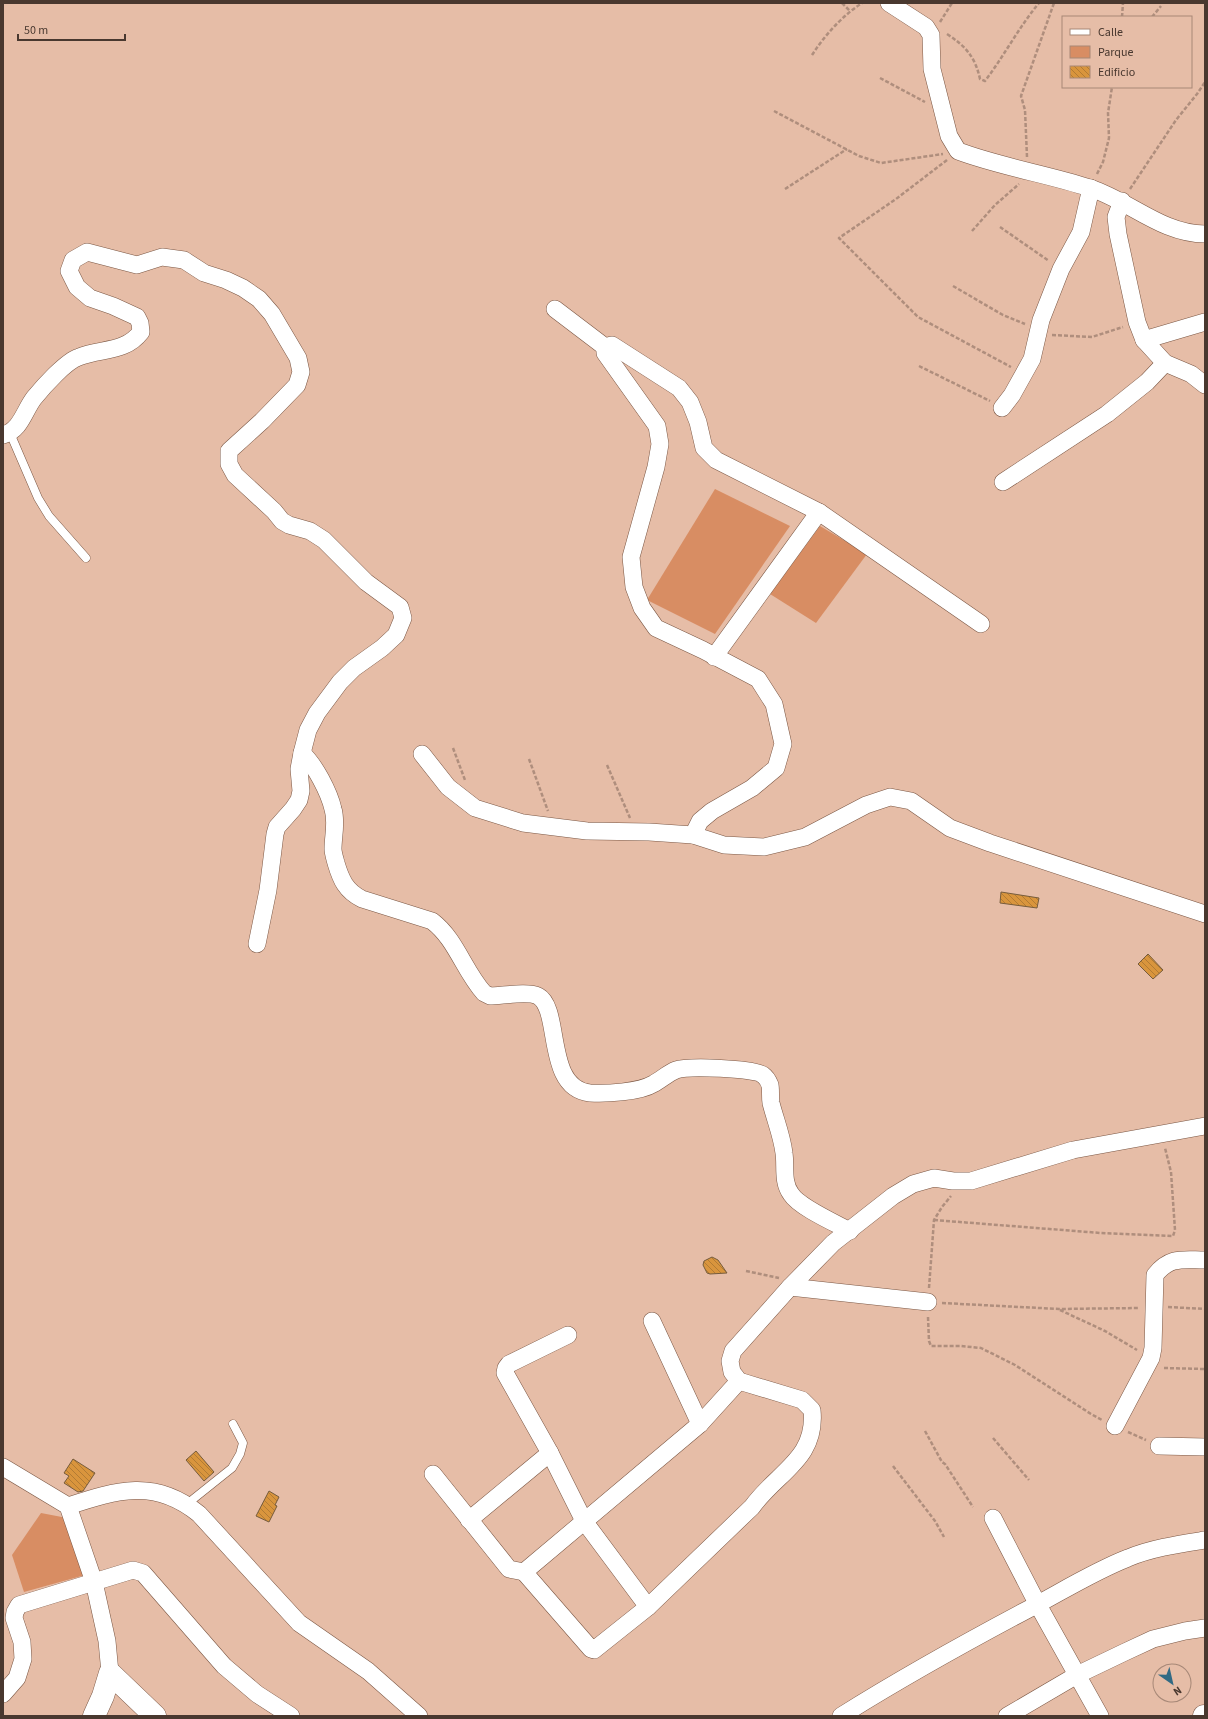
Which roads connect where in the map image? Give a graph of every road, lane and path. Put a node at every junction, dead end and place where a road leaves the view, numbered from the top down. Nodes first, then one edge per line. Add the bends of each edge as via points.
1 (842, 3) edge
2 (862, 3) edge
3 (889, 3) edge
4 (952, 3) edge
5 (1039, 3) edge
6 (1054, 3) edge
7 (1123, 3) edge
8 (1161, 6) dead end
9 (850, 11) junction
10 (1122, 16) edge
11 (1153, 16) edge
12 (933, 31) junction
13 (812, 55) dead end
14 (880, 78) dead end
15 (1205, 82) edge
16 (1112, 88) edge
17 (774, 111) dead end
18 (942, 113) junction
19 (847, 148) junction
20 (958, 151) junction
21 (1029, 172) junction
22 (1091, 188) junction
23 (785, 189) dead end
24 (1122, 201) junction
25 (1000, 227) dead end
26 (972, 231) dead end
27 (1205, 234) edge
28 (1061, 269) junction
29 (953, 286) dead end
30 (555, 309) dead end
31 (1137, 322) junction
32 (1205, 322) edge
33 (1038, 330) junction
34 (1144, 340) junction
35 (605, 347) junction
36 (1165, 363) junction
37 (919, 366) dead end
38 (1024, 374) junction
39 (1205, 385) edge
40 (1002, 408) joint
41 (6, 434) edge
42 (1003, 482) dead end
43 (819, 512) junction
44 (86, 558) dead end
45 (981, 624) dead end
46 (714, 656) junction
47 (302, 754) junction
48 (422, 754) dead end
49 (529, 759) dead end
50 (607, 764) dead end
51 (554, 827) junction
52 (636, 832) junction
53 (693, 835) junction
54 (1205, 914) edge
55 (257, 944) dead end
56 (1205, 1126) edge
57 (1165, 1146) dead end
58 (971, 1181) junction
59 (934, 1220) junction
60 (850, 1231) junction
61 (1205, 1260) edge
62 (746, 1271) dead end
63 (793, 1284) junction
64 (928, 1302) junction
65 (1154, 1306) junction
66 (1059, 1309) junction
67 (1205, 1309) edge
68 (652, 1321) dead end
69 (568, 1335) dead end
70 (1151, 1358) junction
71 (1205, 1369) edge
72 (739, 1382) junction
73 (234, 1424) dead end
74 (700, 1424) junction
75 (1115, 1426) junction
76 (925, 1431) dead end
77 (993, 1438) dead end
78 (1159, 1446) joint
79 (1205, 1447) edge
80 (550, 1453) junction
81 (893, 1466) dead end
82 (3, 1467) edge
83 (433, 1474) dead end
84 (1029, 1480) dead end
85 (187, 1504) junction
86 (68, 1506) junction
87 (973, 1507) dead end
88 (993, 1518) dead end
89 (469, 1520) junction
90 (584, 1521) junction
91 (944, 1537) dead end
92 (1205, 1540) edge
93 (524, 1572) junction
94 (94, 1582) junction
95 (1038, 1604) junction
96 (648, 1607) junction
97 (1205, 1628) edge
98 (110, 1672) junction
99 (1077, 1675) junction
100 (3, 1694) edge
101 (94, 1716) edge
102 (155, 1716) edge
103 (291, 1716) edge
104 (419, 1716) edge
105 (841, 1716) edge
106 (1006, 1716) edge
107 (1100, 1716) edge

1 - 9 path
2 - 9 path
3 - 12 street
4 - 12 path
5 - 12 path via 1030,12 985,81 980,79 971,54 958,41
6 - 21 path via 1022,96
7 - 10 path
8 - 11 path
9 - 13 path via 822,40
12 - 18 street via 932,69
14 - 18 path
15 - 24 path via 1176,120
16 - 22 path via 1108,112 1109,138 1103,162
17 - 19 path
18 - 20 street via 949,136
19 - 20 path via 859,156 881,163
19 - 23 path
20 - 21 street
20 - 38 path via 896,199 838,238 918,317
21 - 22 street
21 - 26 path
22 - 24 street
22 - 28 street via 1081,232
24 - 27 street via 1163,225 1191,234
24 - 31 street via 1116,217 1118,234
25 - 28 path
28 - 33 street
29 - 33 path via 1003,315
30 - 35 street
31 - 33 path via 1092,337 1053,336
31 - 34 street
32 - 34 street
33 - 38 street via 1032,359
34 - 36 street
35 - 43 street via 612,345 679,388 690,402 704,448 716,460
35 - 46 street via 605,353 657,426 660,444 631,557 634,586 642,608 656,628
36 - 39 street via 1192,374
36 - 42 street via 1147,382 1107,414
37 - 40 path
38 - 40 street
41 - 44 lane via 49,516
41 - 47 street via 23,419 33,400 51,378 78,357 125,345 134,341 141,332 137,317 90,298 77,287 68,271 74,260 87,252 137,265 162,257 184,260 204,273 226,280 259,299 272,314 298,358 301,372 296,385 229,451 230,469 285,524 310,531 324,540 366,582 400,607 403,618 396,634 382,648 354,668 336,688 308,730
43 - 45 street
43 - 46 street
46 - 53 street via 758,679 774,704 783,744 776,768 752,788 712,811 700,821
47 - 55 street via 299,769 299,800 274,834 268,890
47 - 60 street via 310,761 334,809 333,851 340,877 353,894 432,921 447,937 484,993 490,996 532,994 544,1001 562,1070 580,1091 602,1093 642,1089 682,1069 706,1068 761,1073 767,1078 770,1086 790,1194
48 - 51 street via 448,787 475,808 523,823
49 - 51 path
50 - 52 path
51 - 52 street
52 - 53 street
53 - 54 street via 724,845 764,847 806,837 866,805 890,797 911,800 950,828
56 - 58 street via 1073,1150
57 - 59 path via 1171,1172 1175,1230 1173,1236
58 - 59 path via 953,1194
58 - 60 street via 934,1178 914,1184 893,1196
59 - 64 path
60 - 63 street via 833,1243
61 - 65 street via 1175,1261 1163,1266 1155,1275
62 - 63 path
63 - 64 street
63 - 72 street via 733,1351 730,1361 732,1372
64 - 66 path
64 - 75 path via 931,1346 981,1348 1015,1365 1091,1414
65 - 66 path via 1132,1309
65 - 67 path
65 - 70 street
66 - 70 path via 1105,1331
68 - 74 street
69 - 80 street via 509,1364 506,1368 506,1373
70 - 71 path via 1155,1360 1153,1372 1165,1368
70 - 75 street
72 - 74 street
72 - 96 street via 802,1400 812,1410 809,1442 802,1455
73 - 85 lane via 242,1443 237,1461 232,1468
74 - 90 street
75 - 78 path
76 - 87 path via 942,1462
77 - 84 path
78 - 79 street
80 - 89 street
80 - 90 street
81 - 91 path via 936,1521
82 - 86 street
83 - 89 street
85 - 86 street via 166,1494 142,1490 107,1493
85 - 104 street via 299,1623 368,1671
86 - 94 street
88 - 95 street
89 - 93 street via 509,1569
90 - 93 street
90 - 96 street
92 - 95 street via 1129,1558
93 - 96 street via 594,1650
94 - 98 street via 107,1641
94 - 100 street via 19,1605 14,1618 22,1642 23,1659 17,1678
94 - 103 street via 133,1570 143,1573 224,1666 257,1694
95 - 99 street
95 - 105 street
97 - 99 street via 1153,1640
98 - 101 main road
98 - 102 main road
99 - 106 street
99 - 107 street

